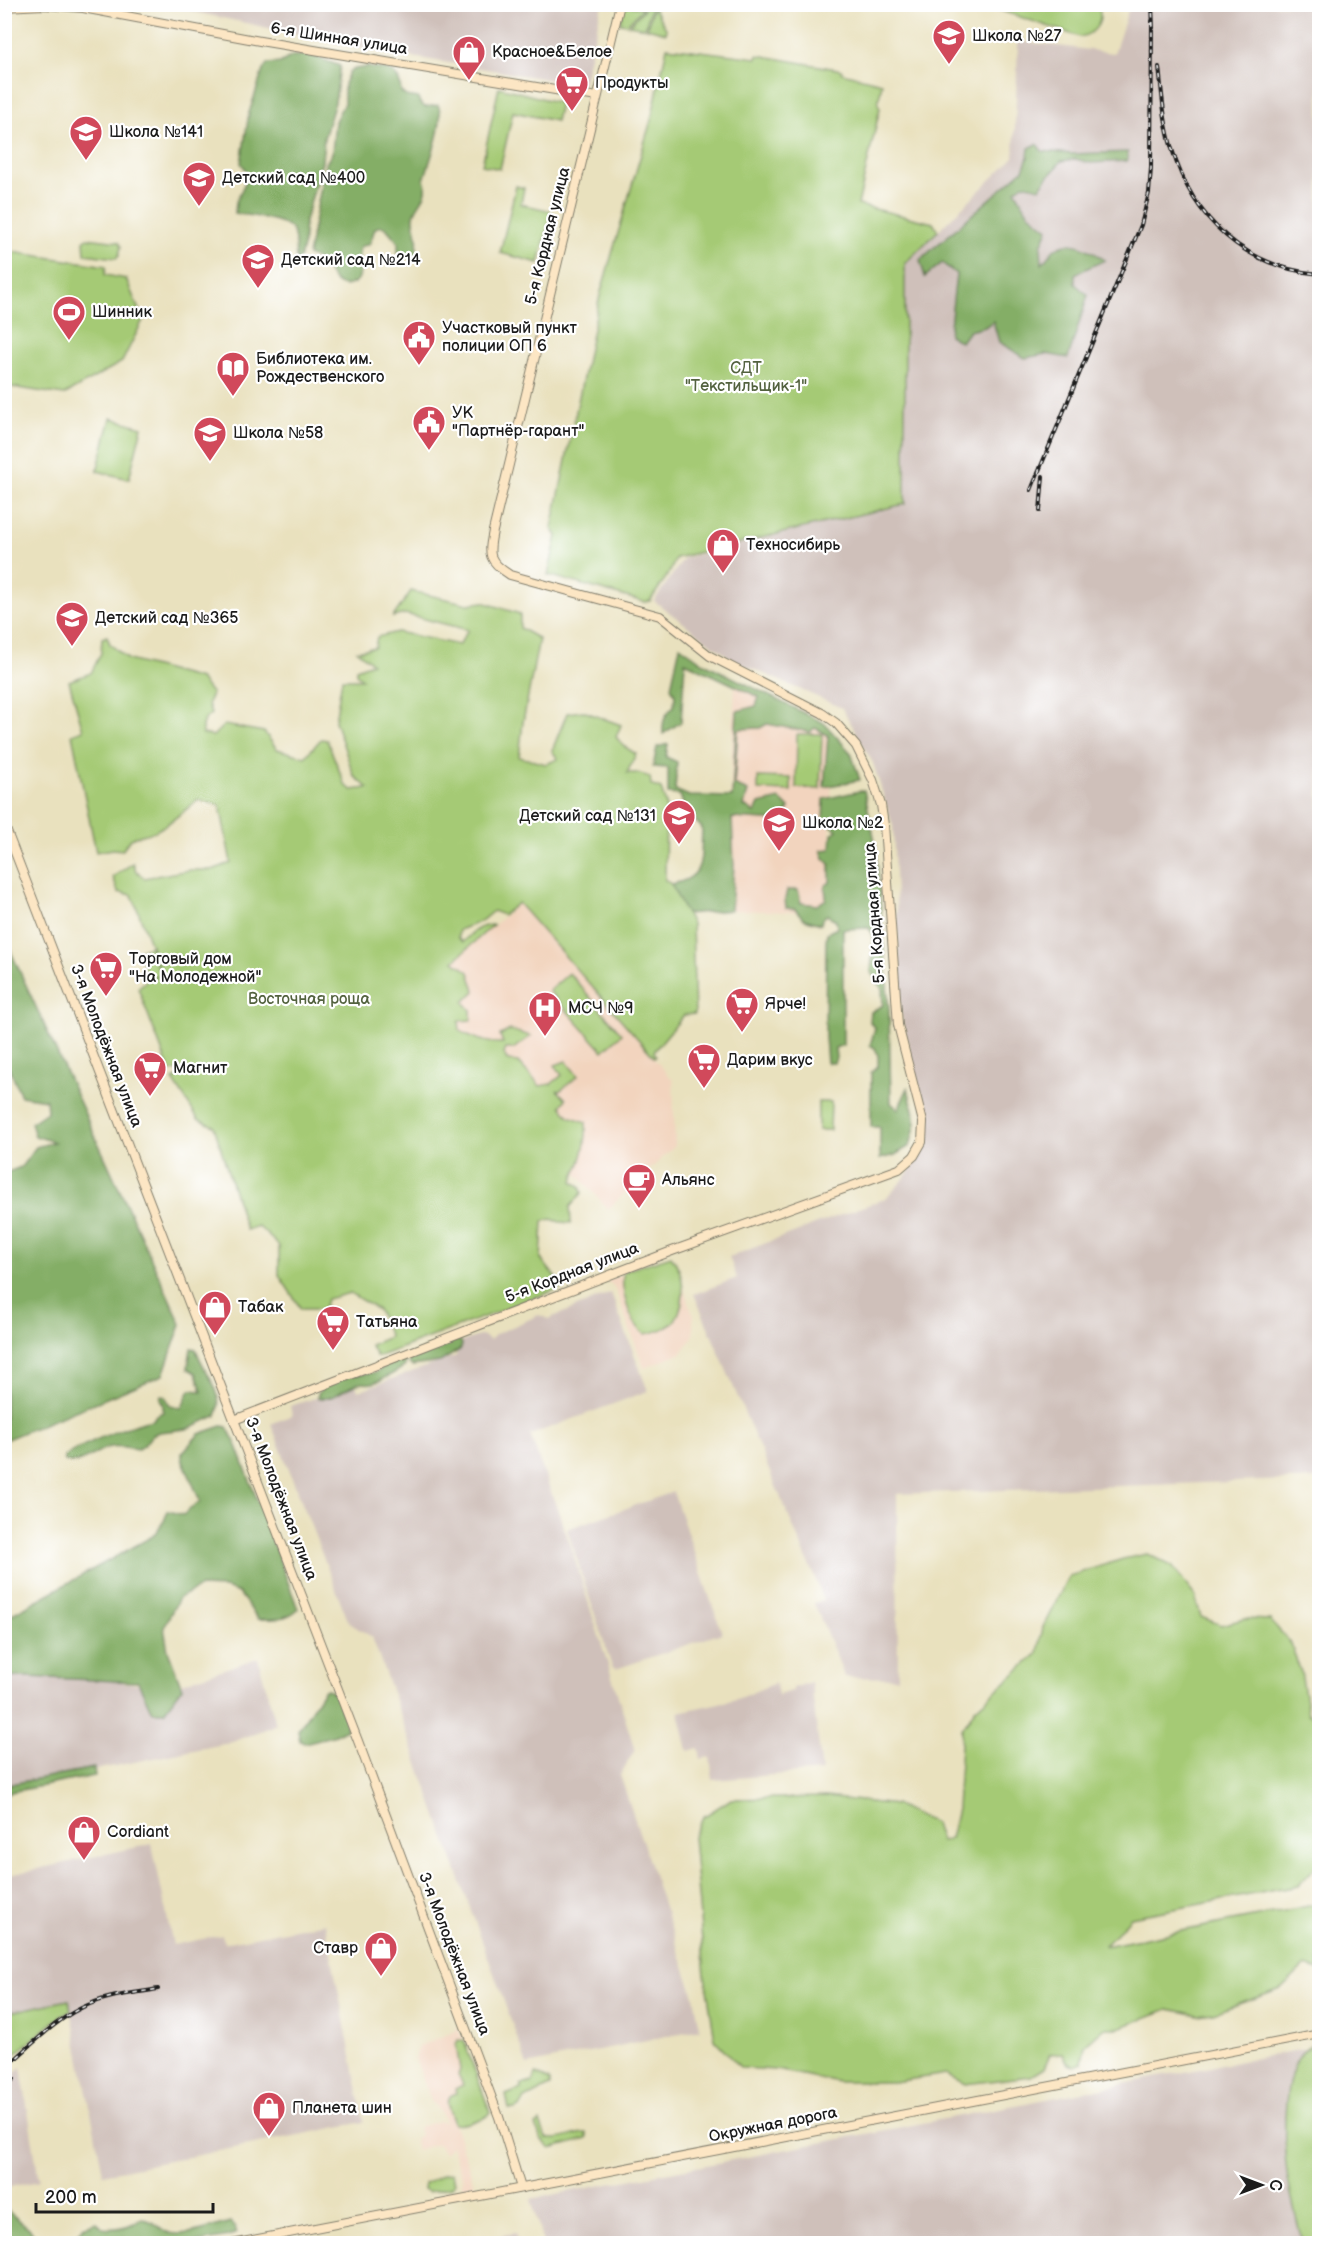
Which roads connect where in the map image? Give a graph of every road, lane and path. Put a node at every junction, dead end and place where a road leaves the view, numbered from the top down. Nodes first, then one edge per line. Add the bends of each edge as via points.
1 (620, 4) edge
2 (4, 7) edge
3 (597, 97) junction
4 (4, 824) edge
5 (234, 1420) junction
6 (1320, 2034) edge
7 (521, 2188) junction
8 (232, 2244) edge

1 - 3 main road, 5-я Кордная улица
2 - 3 main road, 6-я Шинная улица via 83,8
3 - 5 main road, 5-я Кордная улица via 493,531 491,560 510,574 660,616 710,656 822,713 846,732 869,770 881,805 895,1001 922,1122 922,1142 899,1169 663,1254
4 - 5 main road, 3-я Молодёжная улица
5 - 7 main road, 3-я Молодёжная улица via 471,2041
6 - 7 main road, Окружная дорога
7 - 8 main road, Окружная дорога

